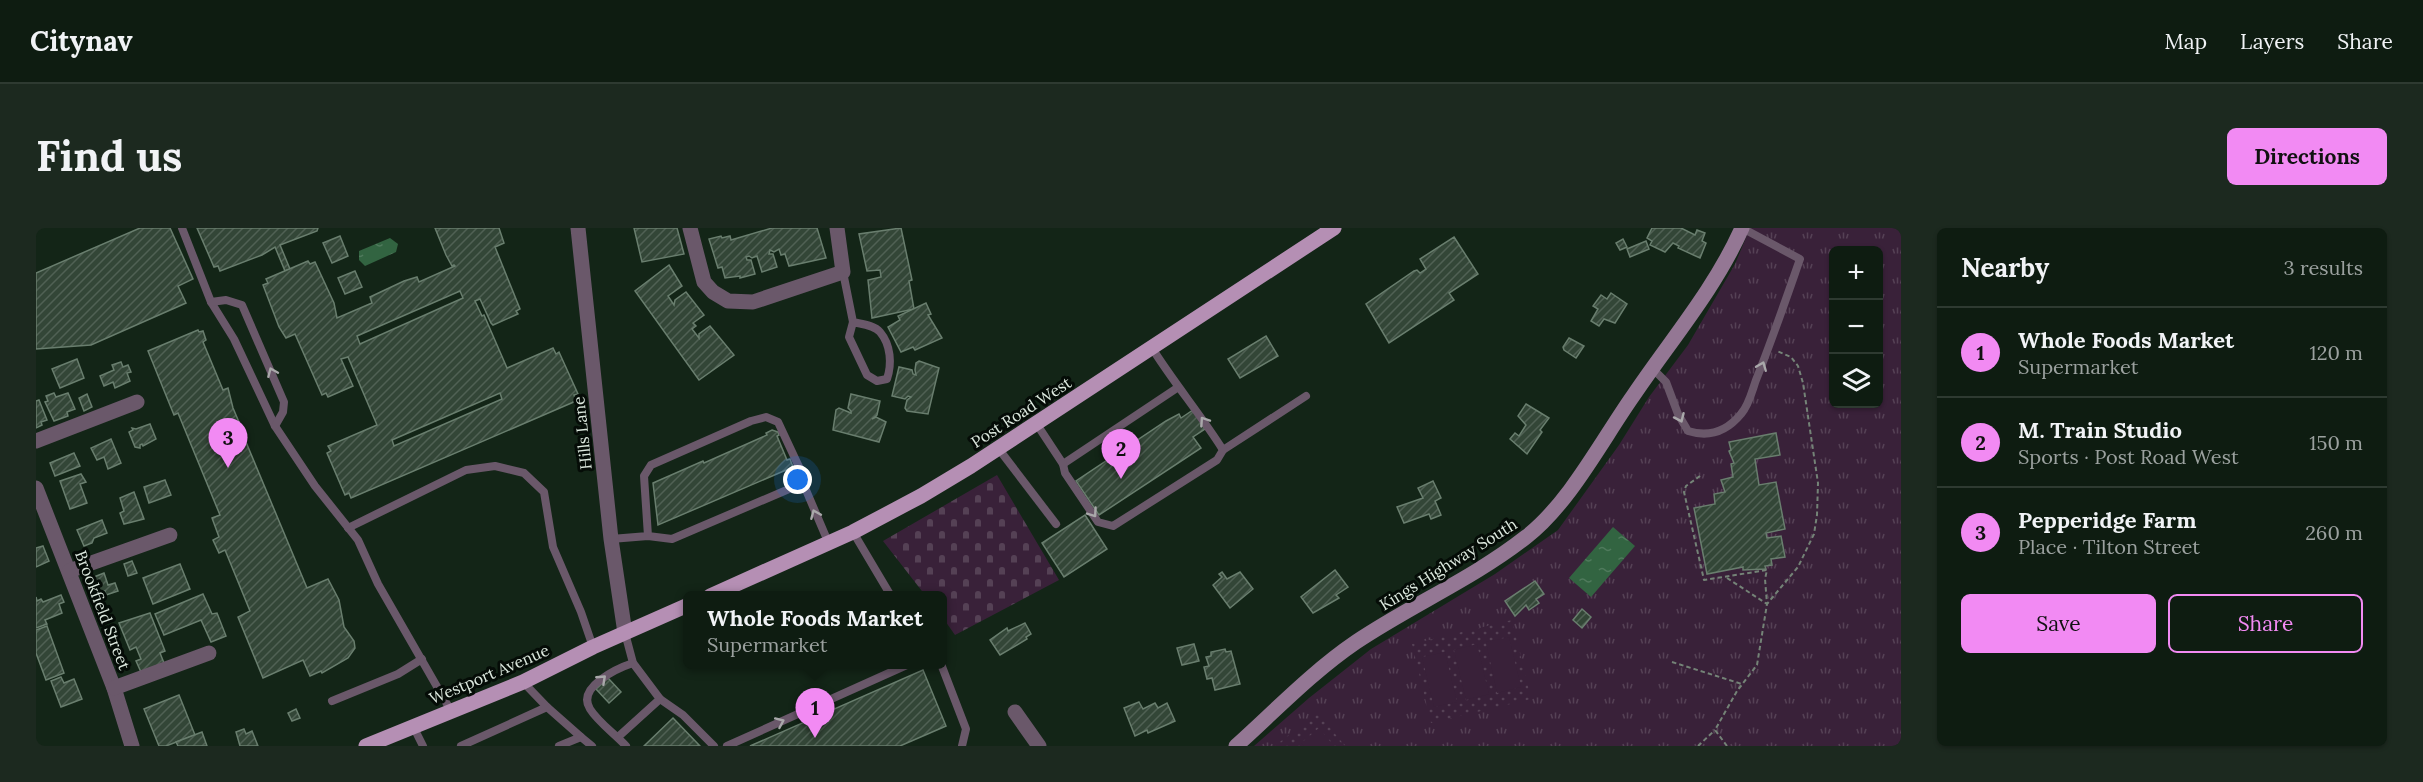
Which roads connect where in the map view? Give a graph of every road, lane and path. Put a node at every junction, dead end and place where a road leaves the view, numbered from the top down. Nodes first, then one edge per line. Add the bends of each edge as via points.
1 (182, 228) edge
2 (578, 228) edge
3 (690, 228) edge
4 (837, 228) edge
5 (1334, 228) edge
6 (1742, 228) edge
7 (843, 272) junction
8 (211, 302) junction
9 (853, 322) junction
10 (1152, 348) junction
11 (1769, 348) junction
12 (1652, 368) junction
13 (1177, 388) junction
14 (1306, 396) dead end
15 (137, 402) dead end
16 (1036, 423) junction
17 (275, 426) junction
18 (36, 441) edge
19 (998, 448) junction
20 (1223, 450) junction
21 (1063, 464) junction
22 (1700, 476) dead end
23 (803, 483) junction
24 (36, 488) edge
25 (1056, 524) dead end
26 (348, 528) junction
27 (853, 532) junction
28 (170, 535) dead end
29 (648, 536) junction
30 (611, 539) junction
31 (829, 544) junction
32 (69, 571) junction
33 (1725, 578) junction
34 (721, 591) edge
35 (888, 591) edge
36 (1767, 604) junction
37 (683, 607) edge
38 (625, 633) junction
39 (593, 647) junction
40 (209, 653) dead end
41 (422, 659) junction
42 (1672, 662) dead end
43 (633, 663) junction
44 (898, 669) edge
45 (942, 669) edge
46 (523, 682) junction
47 (1742, 684) junction
48 (114, 688) junction
49 (660, 699) junction
50 (332, 701) dead end
51 (547, 707) junction
52 (451, 711) junction
53 (1015, 712) dead end
54 (413, 726) junction
55 (1715, 730) junction
56 (581, 737) junction
57 (618, 737) junction
58 (370, 745) edge
59 (132, 746) edge
60 (423, 746) edge
61 (461, 746) edge
62 (559, 746) edge
63 (592, 746) edge
64 (626, 746) edge
65 (714, 746) edge
66 (727, 746) edge
67 (962, 746) edge
68 (1039, 746) edge
69 (1236, 746) edge
70 (1698, 746) edge
71 (1727, 746) edge

1 - 8 lane
2 - 30 street, Hills Lane
3 - 7 street via 704,282 728,301 753,302
4 - 7 street
5 - 10 main road, Post Road West
6 - 11 lane via 1800,259
6 - 12 street, Kings Highway South via 1712,281
7 - 9 lane
8 - 17 lane via 234,339
17 -> 8 lane via 284,402 242,305 226,300
9 - 9 lane via 849,337 867,375 877,381 887,379 891,355 880,331
10 - 13 lane
10 - 16 main road, Post Road West
12 -> 11 lane via 1666,381 1684,427 1693,433 1714,434 1742,413
11 - 36 path via 1791,357 1798,366 1818,483 1814,534 1807,552
12 - 69 street, Kings Highway South via 1567,493 1527,536 1356,642 1326,664
20 -> 13 lane via 1201,415
13 - 21 lane
14 - 20 lane
15 - 18 street
16 - 19 main road, Post Road West
16 - 21 lane
17 - 26 lane
19 - 25 lane
19 - 27 main road, Post Road West
21 -> 20 lane via 1098,522 1113,526 1217,460
22 - 33 path via 1684,492 1704,580
23 - 29 lane via 672,539
23 - 29 lane via 778,422 766,417 751,421 651,465 644,476
31 -> 23 lane
24 - 32 street, Brookfield Street
26 - 39 lane via 466,470 495,466 525,473 544,492 553,547
26 - 41 lane
27 - 31 main road, Post Road West
27 - 35 lane
28 - 32 street
29 - 30 lane
30 - 38 street, Hills Lane
31 - 34 main road, Post Road West
32 - 48 street, Brookfield Street
33 - 36 path
33 - 36 path via 1767,570
36 - 47 path via 1757,665
37 - 38 main road
38 - 39 main road, Westport Avenue
38 - 43 lane
39 - 46 main road, Westport Avenue
40 - 48 street
41 - 50 lane via 399,674
41 - 52 lane
42 - 47 path
43 - 49 lane
57 -> 43 lane via 589,708 587,698 590,690 612,670
66 -> 44 lane
45 - 67 lane via 966,729
46 - 51 lane
46 - 52 main road, Westport Avenue
47 - 55 path
48 - 59 street, Brookfield Street
49 - 57 lane
49 - 65 lane via 683,715
51 - 56 lane
51 - 61 lane
52 - 54 main road, Westport Avenue
53 - 68 street
54 - 58 main road, Westport Avenue
54 - 60 lane
55 - 70 path
55 - 71 path
56 - 62 lane
56 - 63 lane
57 - 64 lane

